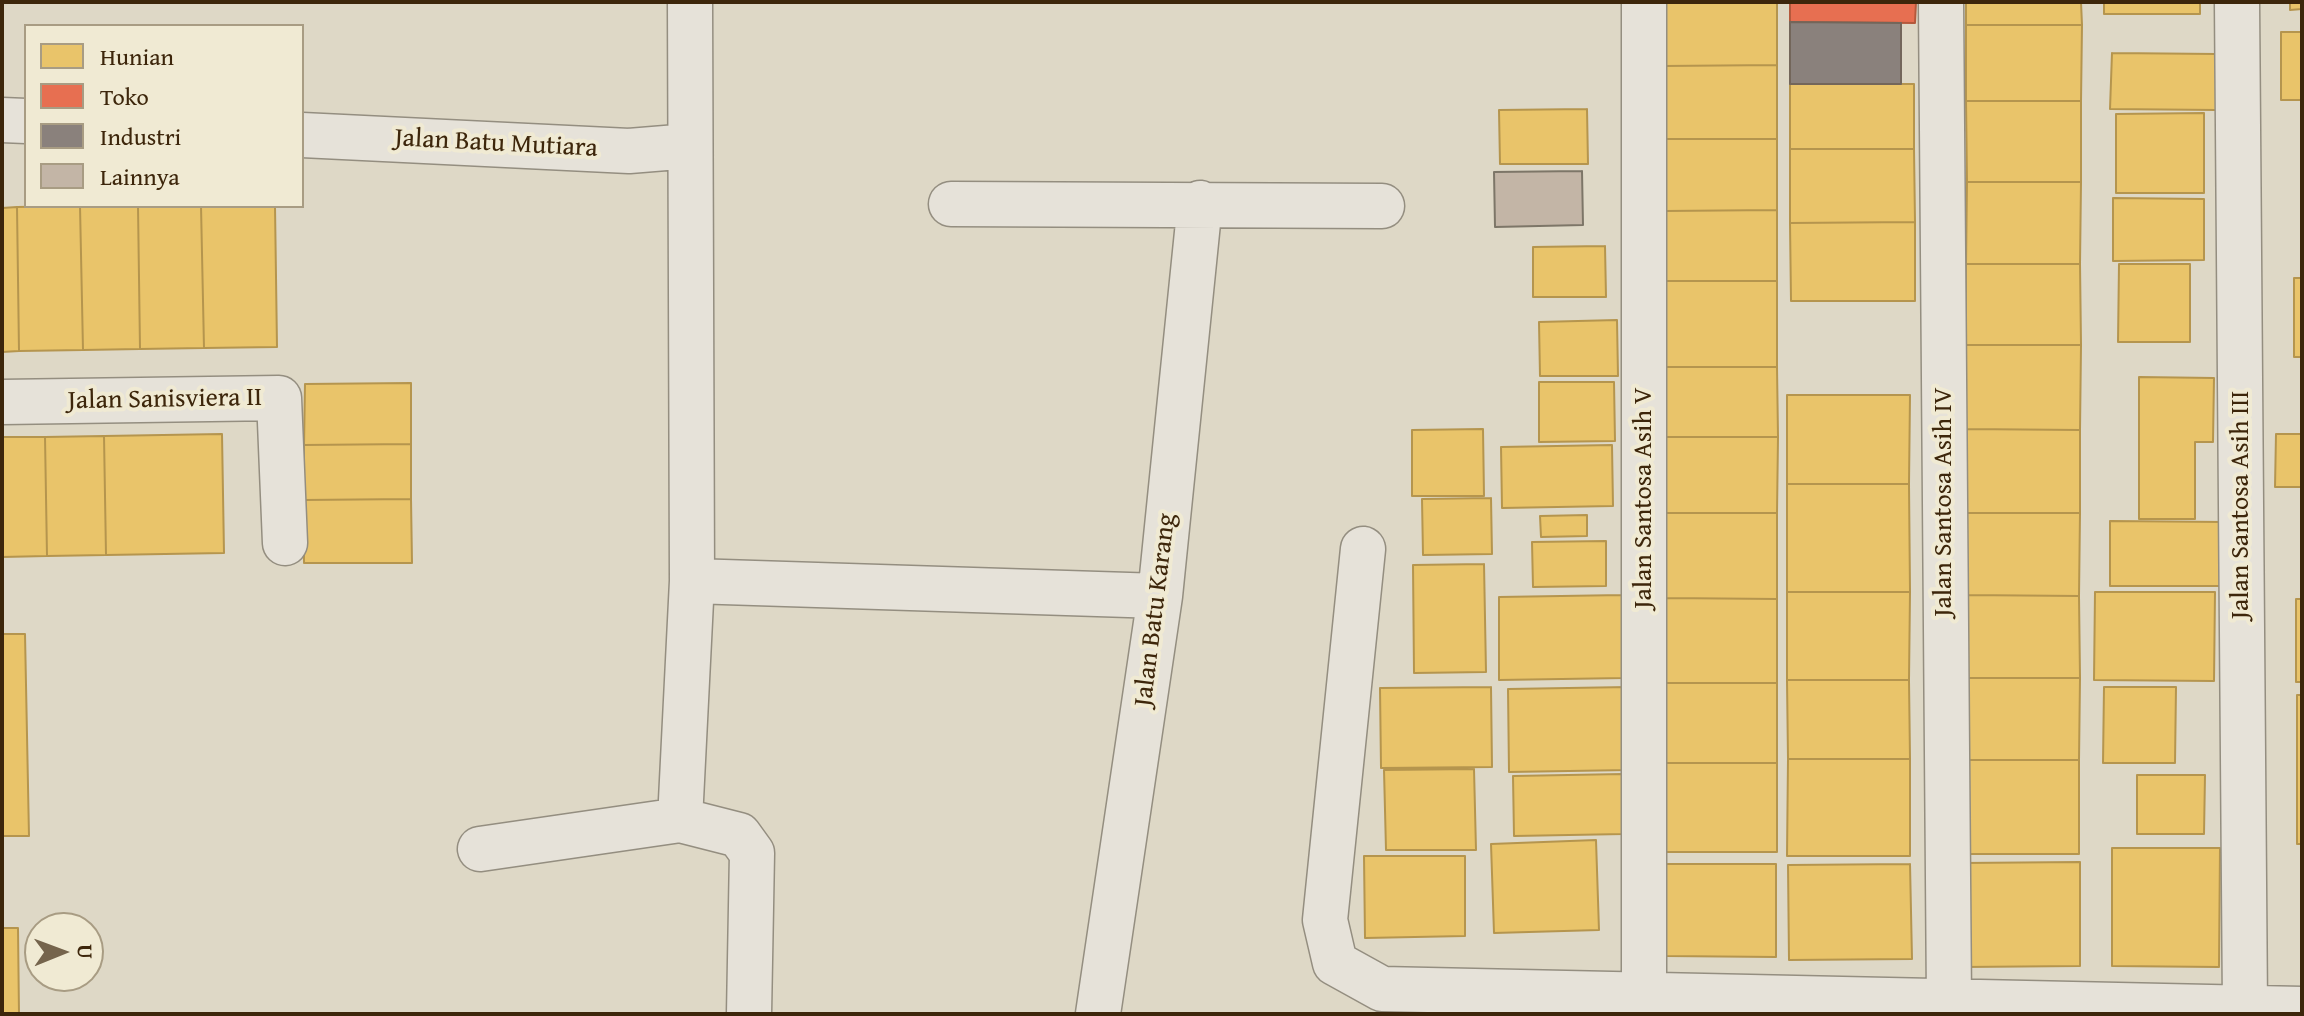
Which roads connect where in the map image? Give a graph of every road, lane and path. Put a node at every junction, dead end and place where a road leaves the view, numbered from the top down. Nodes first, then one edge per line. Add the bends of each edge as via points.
1 (690, 2) edge
2 (1644, 2) edge
3 (1941, 2) edge
4 (2237, 2) edge
5 (2, 120) edge
6 (24, 121) edge
7 (304, 135) edge
8 (690, 146) junction
9 (1200, 203) junction
10 (951, 204) dead end
11 (1382, 206) dead end
12 (2, 402) edge
13 (285, 543) dead end
14 (1363, 549) dead end
15 (692, 581) junction
16 (1160, 596) junction
17 (680, 820) junction
18 (480, 849) dead end
19 (1644, 994) junction
20 (1949, 1002) junction
21 (1848, 1006) edge
22 (2245, 1008) junction
23 (2302, 1009) edge
24 (749, 1014) edge
25 (1098, 1014) edge

1 - 8 street
2 - 19 street, Jalan Santosa Asih V
3 - 20 street, Jalan Santosa Asih IV
4 - 22 street, Jalan Santosa Asih III
5 - 6 street
7 - 8 street, Jalan Batu Mutiara via 629,151
8 - 15 street
9 - 10 street
9 - 11 street
9 - 16 street, Jalan Batu Karang
12 - 13 street, Jalan Sanisviera II via 279,398
14 - 19 street via 1325,920 1335,963 1382,989
15 - 16 street
15 - 17 street
16 - 25 street, Jalan Batu Karang
17 - 18 street
17 - 24 street via 739,835 752,853
19 - 21 street
20 - 21 street
20 - 22 street
22 - 23 street

